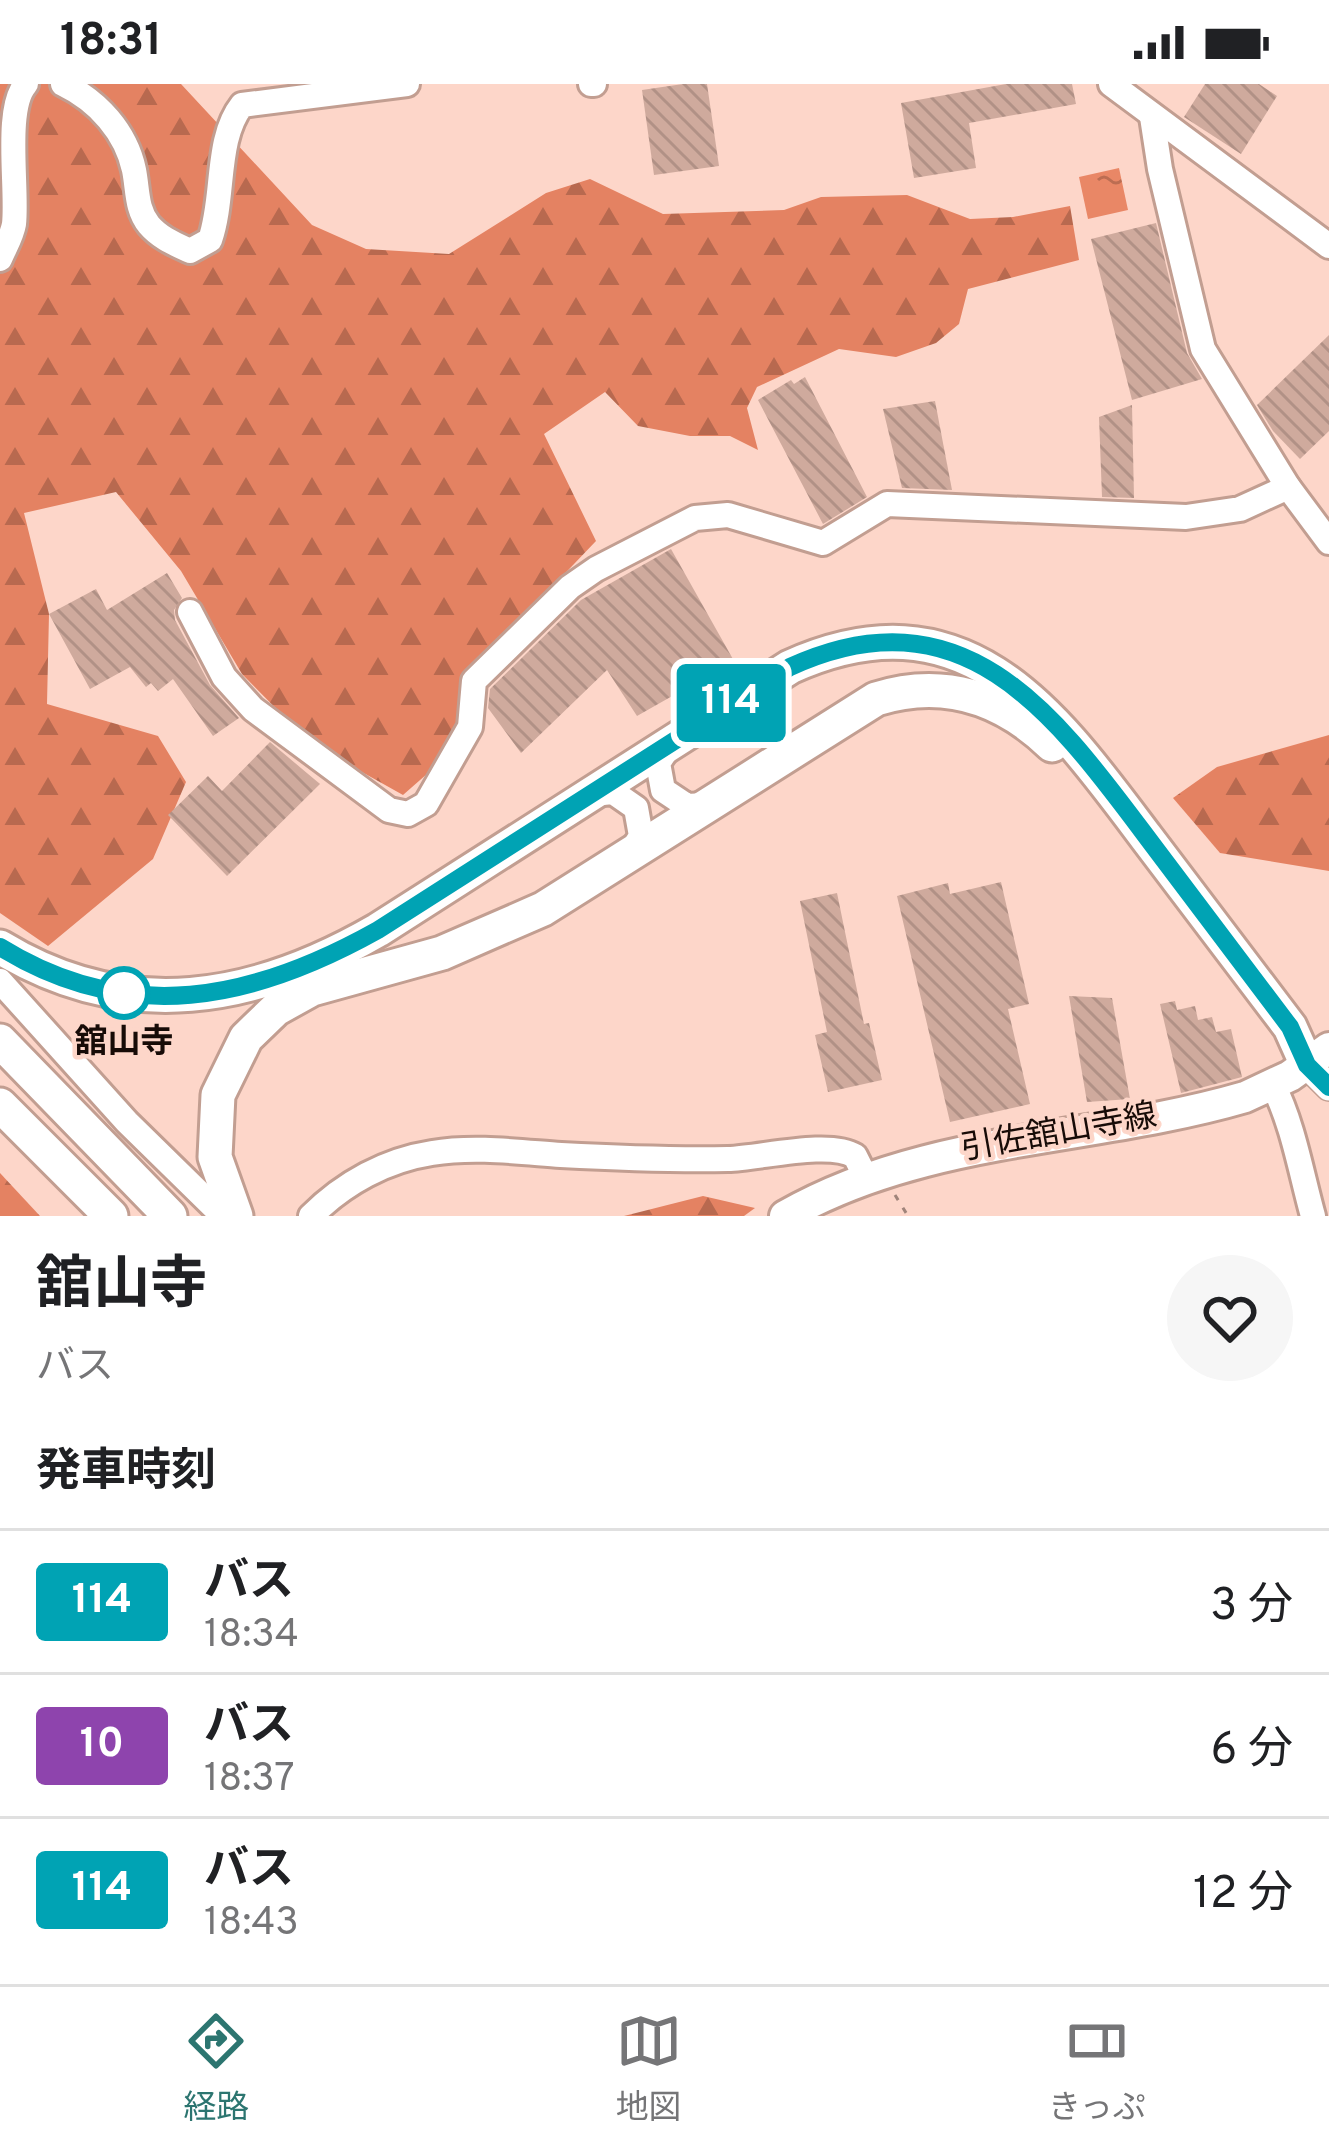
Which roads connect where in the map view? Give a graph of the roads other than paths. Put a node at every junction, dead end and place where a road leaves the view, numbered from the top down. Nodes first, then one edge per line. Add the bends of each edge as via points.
1 (26, 84) edge
2 (63, 84) edge
3 (407, 84) edge
4 (1112, 84) edge
5 (1152, 117) junction
6 (1329, 246) edge
7 (0, 259) edge
8 (1288, 487) junction
9 (1329, 542) edge
10 (190, 612) dead end
11 (675, 740) junction
12 (585, 797) junction
13 (715, 801) junction
14 (625, 859) junction
15 (0, 947) edge
16 (0, 981) edge
17 (0, 1041) edge
18 (1322, 1067) edge
19 (1273, 1085) junction
20 (0, 1105) edge
21 (866, 1178) junction
22 (111, 1216) edge
23 (170, 1216) edge
24 (223, 1216) edge
25 (236, 1216) edge
26 (311, 1216) edge
27 (784, 1216) edge
28 (1313, 1216) edge

1 - 7 street via 18,93 14,229
2 - 3 street via 119,130 147,223 190,251 210,240 227,123 242,105
4 - 5 street
5 - 6 street
5 - 8 street via 1203,349
8 - 9 street
8 - 10 street via 1240,509 1186,517 886,504 823,543 728,515 695,518 570,587 474,681 470,727 455,759 426,805 408,814 389,810 253,709 224,677
11 - 12 highway
11 - 13 street via 658,763 663,790 687,806
11 - 18 highway via 790,667 834,650 929,647 996,672 1087,758
12 - 14 street via 613,792 636,808 641,836
12 - 15 highway via 360,940 241,989 124,993 67,979
13 - 14 highway
13 - 18 highway via 877,699 932,689 988,700 1057,749 1276,1037
14 - 25 highway via 511,926 312,989 260,1023 234,1056 214,1115 215,1157
16 - 24 street
17 - 23 highway
18 - 19 main road, 引佐舘山寺線
19 - 21 main road, 引佐舘山寺線 via 1220,1104 956,1151
19 - 28 street
20 - 22 highway
21 - 26 street via 855,1156 837,1149 655,1160 457,1150 370,1172
21 - 27 main road, 引佐舘山寺線

